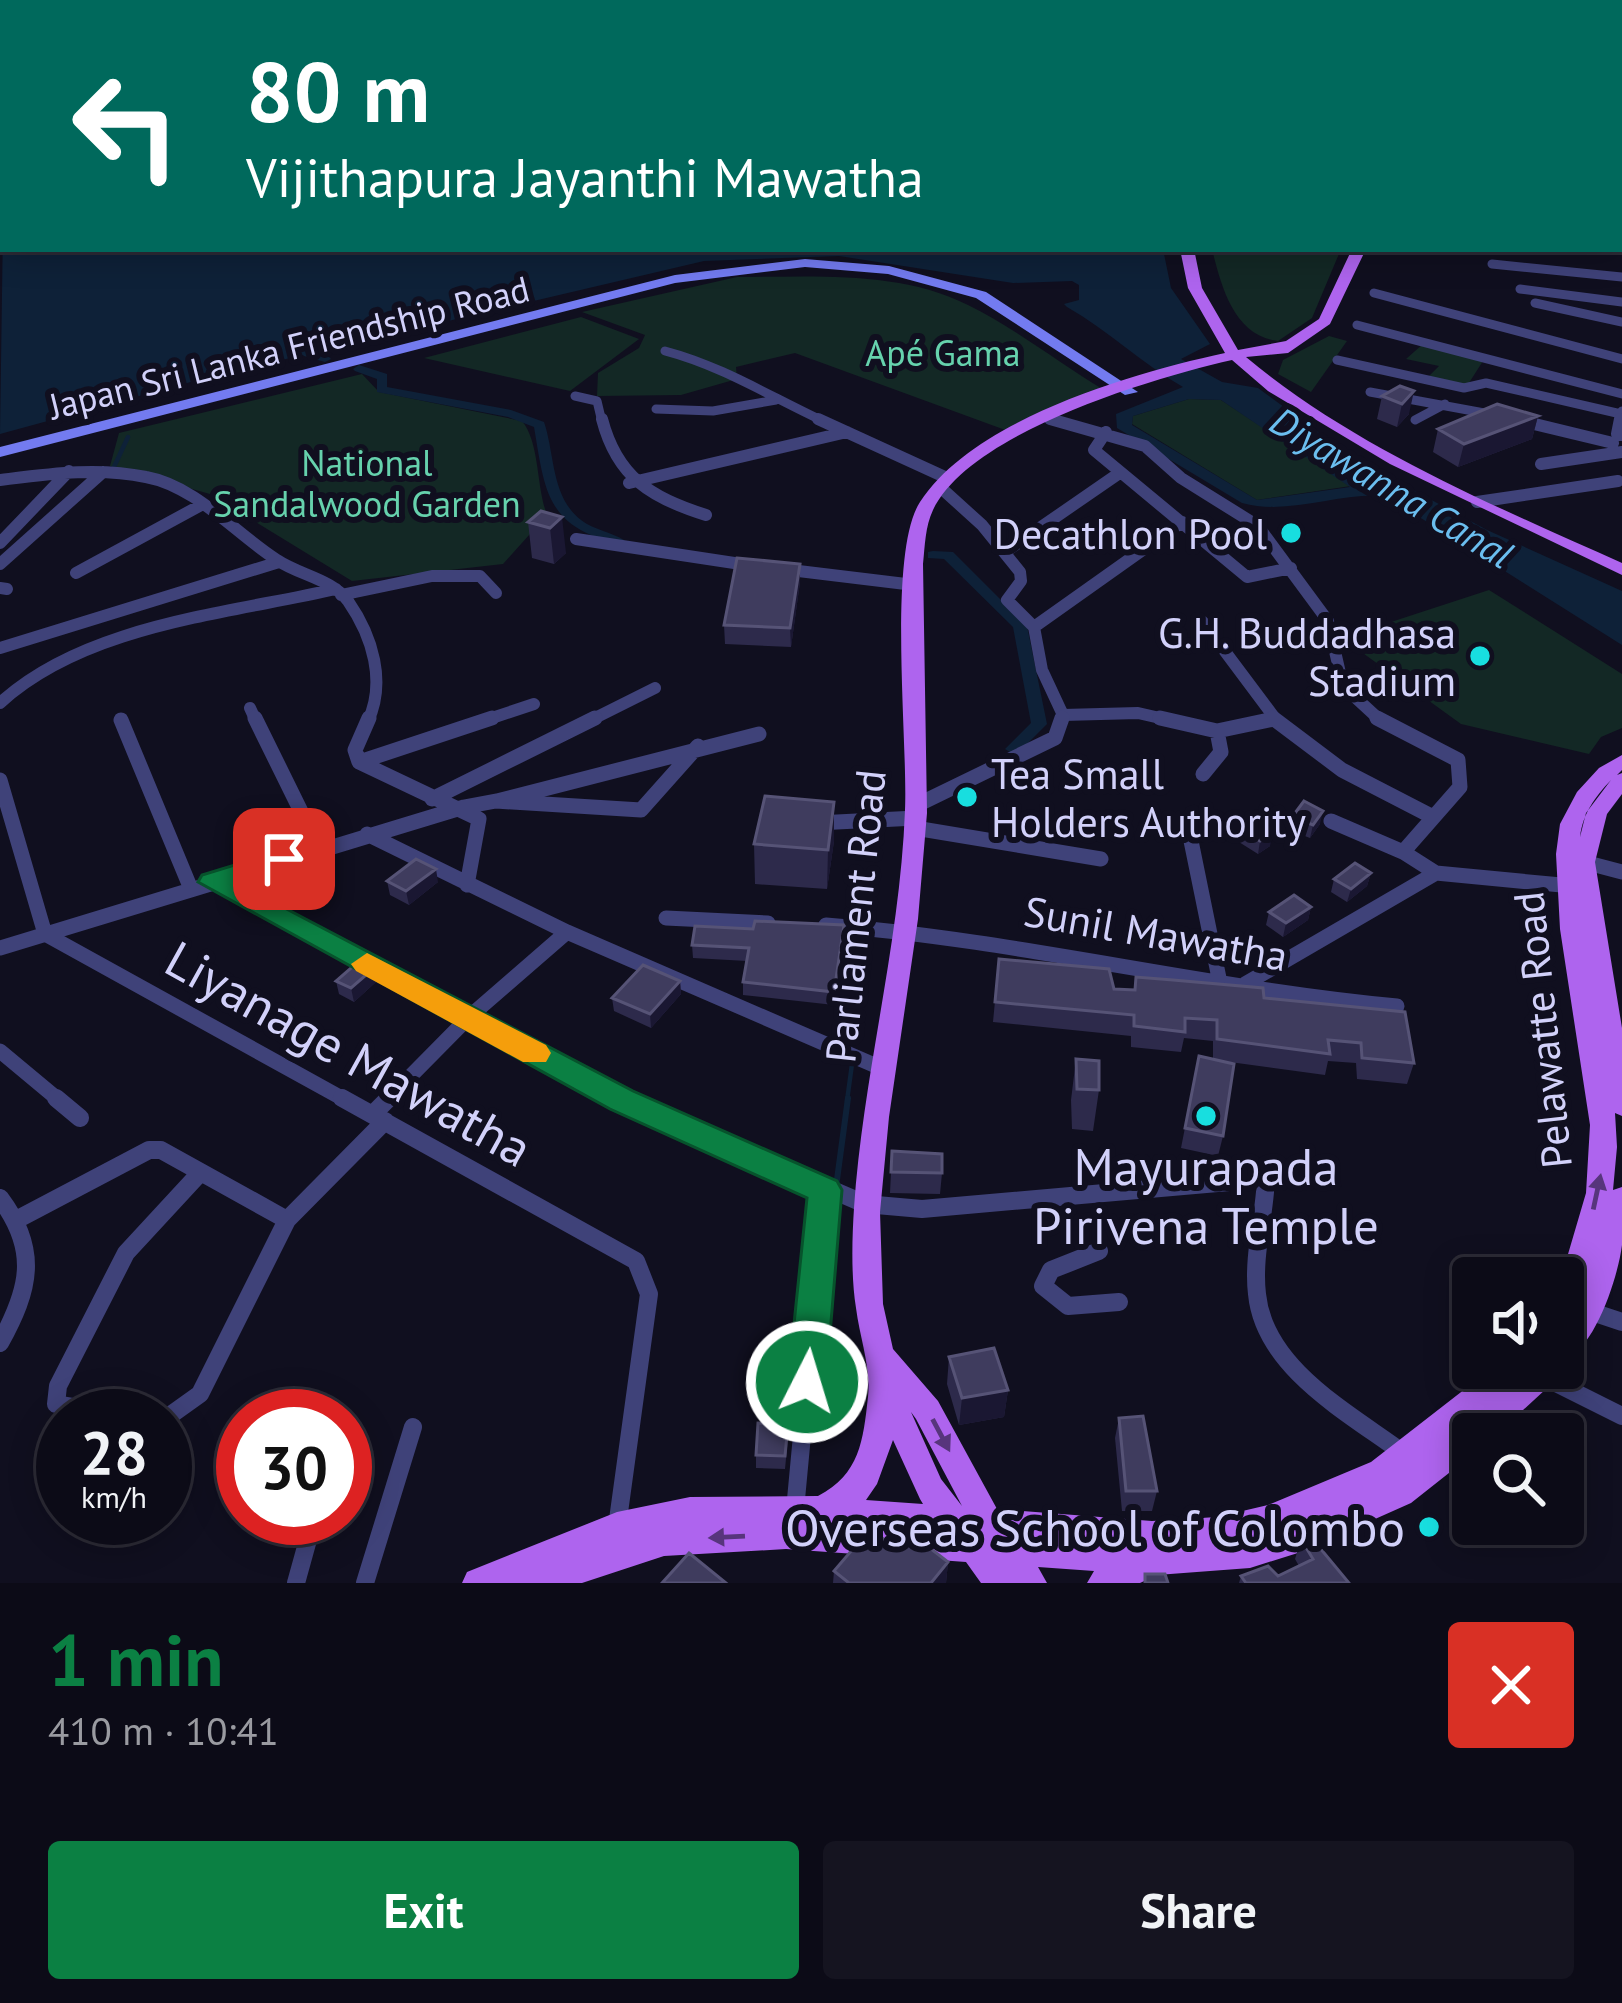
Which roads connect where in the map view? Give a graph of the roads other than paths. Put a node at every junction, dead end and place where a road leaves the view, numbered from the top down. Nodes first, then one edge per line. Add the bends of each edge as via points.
1 (1188, 252) edge
2 (1358, 252) edge
3 (1492, 263) dead end
4 (1622, 277) edge
5 (1520, 289) dead end
6 (1374, 293) dead end
7 (1622, 302) edge
8 (1535, 303) dead end
9 (1622, 322) edge
10 (1357, 325) dead end
11 (1216, 331) junction
12 (1286, 348) junction
13 (664, 351) dead end
14 (1239, 357) junction
15 (1622, 359) edge
16 (1337, 360) dead end
17 (1205, 365) junction
18 (1094, 367) junction
19 (1414, 377) junction
20 (1149, 380) junction
21 (1270, 380) junction
22 (1122, 390) junction
23 (1370, 392) dead end
24 (1547, 394) junction
25 (1622, 394) edge
26 (575, 396) dead end
27 (1397, 396) junction
28 (776, 400) junction
29 (1445, 404) junction
30 (1534, 407) dead end
31 (656, 409) dead end
32 (1622, 413) edge
33 (1053, 416) junction
34 (1415, 420) dead end
35 (847, 432) junction
36 (1106, 432) junction
37 (1619, 443) edge
38 (0, 455) edge
39 (1540, 464) dead end
40 (69, 471) junction
41 (103, 472) junction
42 (1118, 474) junction
43 (0, 479) edge
44 (1618, 481) dead end
45 (629, 483) junction
46 (943, 483) junction
47 (1477, 502) junction
48 (203, 504) junction
49 (706, 515) dead end
50 (1183, 522) junction
51 (576, 538) dead end
52 (0, 543) edge
53 (1005, 552) junction
54 (279, 562) junction
55 (0, 564) edge
56 (1291, 568) junction
57 (1622, 570) edge
58 (76, 573) dead end
59 (914, 585) junction
60 (338, 592) junction
61 (496, 593) dead end
62 (1203, 622) dead end
63 (1034, 627) junction
64 (0, 648) edge
65 (655, 688) dead end
66 (0, 704) edge
67 (534, 704) dead end
68 (250, 708) dead end
69 (1064, 715) junction
70 (1274, 719) junction
71 (121, 720) dead end
72 (1217, 731) junction
73 (759, 734) dead end
74 (698, 746) junction
75 (1622, 760) edge
76 (359, 763) junction
77 (1203, 775) dead end
78 (0, 780) edge
79 (1622, 780) edge
80 (432, 799) junction
81 (496, 801) junction
82 (1611, 804) edge
83 (464, 807) junction
84 (916, 817) junction
85 (1432, 817) junction
86 (1331, 821) dead end
87 (807, 823) edge
88 (1189, 831) dead end
89 (367, 835) junction
90 (319, 848) junction
91 (1403, 852) junction
92 (1101, 859) dead end
93 (1622, 872) edge
94 (1436, 873) junction
95 (1579, 878) junction
96 (213, 882) junction
97 (467, 885) junction
98 (191, 889) junction
99 (666, 919) dead end
100 (785, 923) edge
101 (808, 925) edge
102 (903, 928) junction
103 (567, 932) junction
104 (45, 934) junction
105 (0, 948) edge
106 (1603, 980) edge
107 (1220, 983) junction
108 (1245, 985) junction
109 (1396, 1006) edge
110 (468, 1018) junction
111 (0, 1051) edge
112 (880, 1068) junction
113 (1622, 1106) edge
114 (80, 1118) dead end
115 (379, 1118) junction
116 (199, 1174) junction
117 (1229, 1182) dead end
118 (825, 1190) junction
119 (1265, 1192) dead end
120 (0, 1198) edge
121 (1622, 1198) edge
122 (865, 1204) junction
123 (18, 1219) junction
124 (287, 1220) junction
125 (1099, 1251) dead end
126 (1584, 1267) edge
127 (1584, 1288) edge
128 (1120, 1302) dead end
129 (1584, 1310) edge
130 (1622, 1322) edge
131 (0, 1343) edge
132 (882, 1370) junction
133 (58, 1389) edge
134 (1511, 1389) edge
135 (1516, 1389) edge
136 (1570, 1389) edge
137 (192, 1401) edge
138 (1494, 1413) edge
139 (1622, 1416) edge
140 (413, 1427) dead end
141 (1452, 1447) edge
142 (1418, 1466) junction
143 (808, 1510) junction
144 (616, 1527) junction
145 (307, 1545) edge
146 (982, 1546) edge
147 (1155, 1560) junction
148 (296, 1583) edge
149 (365, 1583) edge
150 (478, 1583) edge
151 (534, 1583) edge
152 (1031, 1583) edge
153 (1102, 1583) edge

1 - 11 main road
2 - 12 main road via 1325,321
3 - 4 street
5 - 7 street
6 - 15 street
8 - 9 street
10 - 25 street
11 - 14 main road
11 - 17 main road via 1220,350
12 - 14 main road
12 - 21 main road
13 - 28 street via 715,364
14 - 17 main road
14 - 21 main road
16 - 19 street
17 - 20 main road
17 - 21 main road
18 - 20 main road
18 - 22 main road, Japan Sri Lanka Friendship Road
18 - 38 main road, Japan Sri Lanka Friendship Road via 1005,306 950,285 846,265 765,265 675,279
19 - 24 street
19 - 27 street
20 - 22 main road
21 - 47 main road
22 - 33 main road
22 - 38 main road, Japan Sri Lanka Friendship Road via 964,293 884,273 764,269 692,280
23 - 27 street
24 - 30 street
24 - 32 street
26 - 45 street via 597,401 608,448
27 - 29 street
28 - 31 street via 713,411
28 - 35 street
29 - 34 street
29 - 37 street
32 - 37 street
33 - 36 street
33 - 46 main road
35 - 45 street
35 - 46 street
36 - 42 street via 1094,450
36 - 56 street via 1145,446 1258,526
37 - 39 street
40 - 41 street
40 - 43 street
40 - 52 street
41 - 48 street via 152,477
41 - 55 street
42 - 50 street
42 - 53 street
44 - 47 street
45 - 49 street
46 - 53 street
46 - 59 main road, Parliament Road via 916,530
47 - 57 main road
48 - 54 street
48 - 58 street
50 - 56 street via 1247,577
50 - 63 street
51 - 59 street
53 - 63 street via 1021,572 1007,600
54 - 60 street
54 - 64 street
56 - 85 street via 1328,621 1342,686 1385,724 1458,760 1460,787
59 - 84 main road, Parliament Road
60 - 61 street via 456,574 480,576
60 - 66 street via 82,647
60 - 76 street via 379,673 380,694 355,750
62 - 70 street
63 - 69 street via 1042,670
65 - 80 street
67 - 76 street
68 - 90 street
69 - 72 street via 1138,713
69 - 84 street via 1055,738
70 - 72 street
70 - 85 street via 1342,770
71 - 98 street
72 - 77 street via 1221,752
73 - 74 street
74 - 81 street
74 - 81 street via 641,810
75 - 95 main road, Pelawatte Road via 1571,825
76 - 80 street
78 - 104 street
79 - 82 main road, Pelawatte Road
80 - 83 street
81 - 83 street
82 - 95 main road, Pelawatte Road
83 - 89 street
83 - 97 street via 479,819
84 - 87 street
84 - 92 street via 1046,859
84 - 102 main road, Parliament Road
85 - 91 street
86 - 91 street
88 - 107 street
89 - 90 street
89 - 97 street
90 - 96 street
91 - 94 street
93 - 95 street
94 - 95 street
94 - 108 street
95 - 106 main road, Pelawatte Road
96 - 98 street
96 - 110 street
97 - 103 street
98 - 104 street
99 - 100 street
101 - 102 street, Sunil Mawatha
102 - 107 street, Sunil Mawatha
102 - 112 main road, Parliament Road
103 - 110 street
103 - 112 street
104 - 105 street
104 - 115 street, Liyanage Mawatha
106 - 113 main road, Pelawatte Road
126 -> 106 main road, Pelawatte Road via 1600,1188
107 - 108 street, Sunil Mawatha
108 - 109 street, Sunil Mawatha
110 - 115 street
110 - 118 street via 621,1100
111 - 114 street
112 - 122 main road, Parliament Road
115 - 124 street
115 - 144 street, Liyanage Mawatha via 636,1261 646,1276
116 - 123 street via 149,1150
116 - 124 street
116 - 133 street via 126,1253
117 - 122 street via 922,1209
118 - 122 street
118 - 143 street
119 - 142 street via 1257,1300 1269,1330 1290,1363
120 - 123 street
121 - 127 main road, Pelawatte Road
122 - 132 main road, Parliament Road via 863,1269
123 - 131 street via 32,1272
124 - 137 street
125 - 128 street via 1051,1270 1043,1286 1071,1310
129 - 130 street
132 - 143 main road via 870,1473 849,1498
132 - 146 main road, Parliament Road
134 - 142 main road
135 - 138 main road
136 - 139 street
140 - 149 street
141 - 142 main road
142 - 146 main road via 1216,1532
142 - 147 main road via 1400,1493 1301,1537 1250,1552
143 - 144 main road via 690,1512
143 - 146 main road
144 - 150 main road
145 - 148 street
146 - 147 main road
146 -> 151 main road via 786,1534 664,1540
146 - 152 main road, Parliament Road
147 - 153 main road

